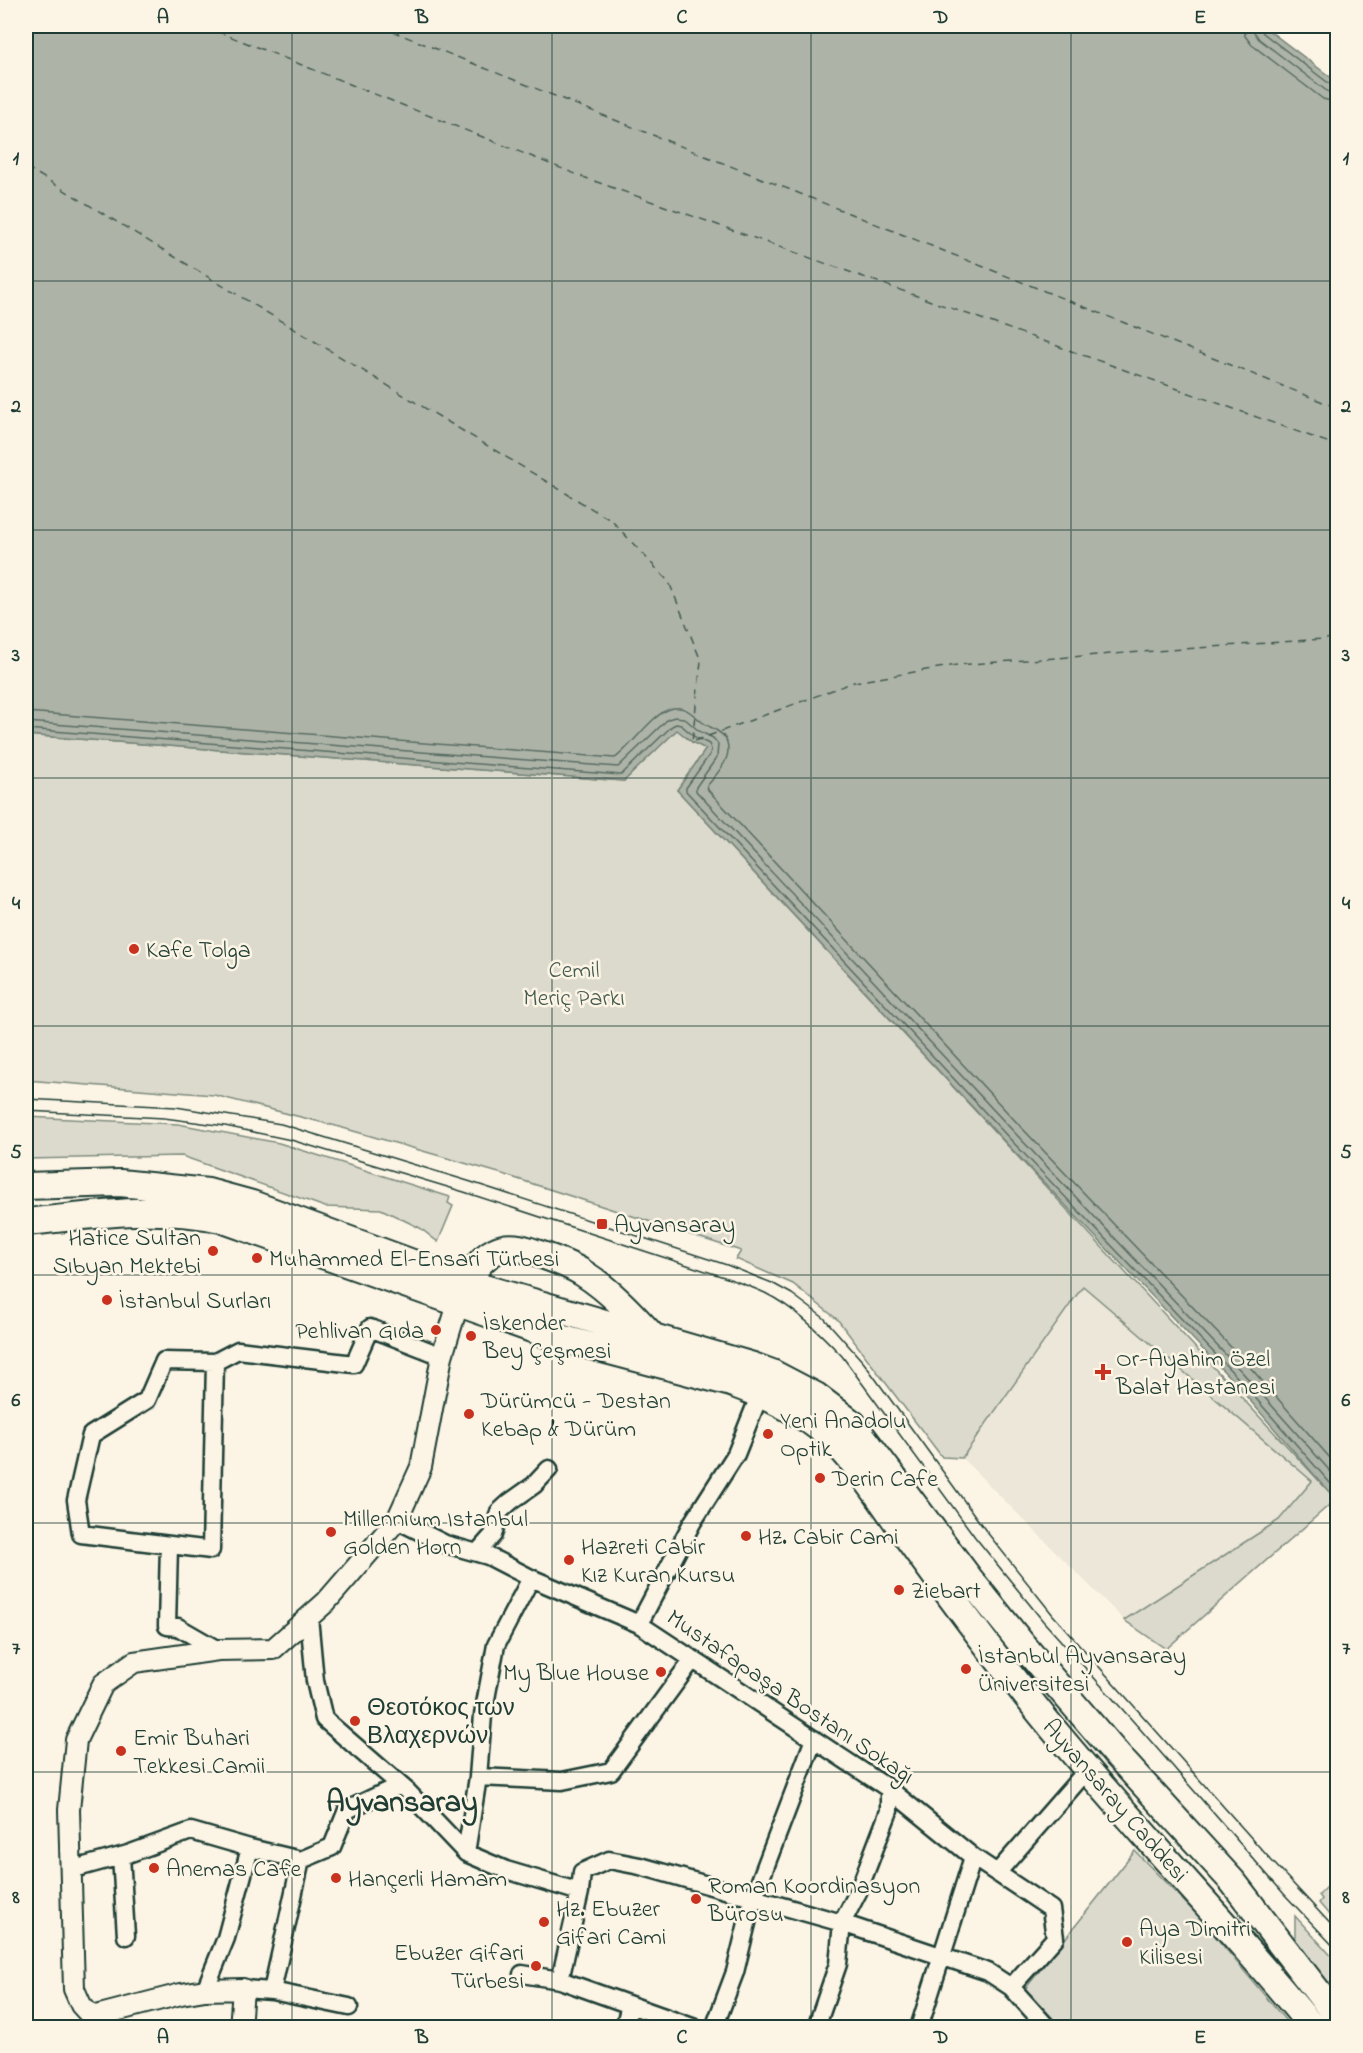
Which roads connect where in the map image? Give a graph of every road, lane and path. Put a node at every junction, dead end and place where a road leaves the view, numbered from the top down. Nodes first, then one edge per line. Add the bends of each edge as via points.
1 (29, 1187) edge
2 (26, 1222) edge
3 (463, 1294) junction
4 (655, 1339) junction
5 (442, 1356) junction
6 (215, 1362) junction
7 (760, 1394) junction
8 (549, 1469) dead end
9 (397, 1520) junction
10 (169, 1546) junction
11 (477, 1553) junction
12 (531, 1578) junction
13 (309, 1617) junction
14 (639, 1624) junction
15 (218, 1650) junction
16 (693, 1659) junction
17 (814, 1739) junction
18 (1088, 1769) junction
19 (478, 1777) junction
20 (400, 1785) junction
21 (889, 1789) junction
22 (250, 1848) junction
23 (466, 1853) junction
24 (120, 1856) junction
25 (973, 1857) junction
26 (301, 1860) junction
27 (70, 1870) junction
28 (997, 1873) junction
29 (1183, 1878) junction
30 (1240, 1890) junction
31 (580, 1892) junction
32 (753, 1899) junction
33 (842, 1923) junction
34 (126, 1935) dead end
35 (943, 1956) junction
36 (522, 1974) dead end
37 (560, 1980) junction
38 (1011, 1987) junction
39 (243, 1989) junction
40 (205, 1990) junction
41 (272, 1991) junction
42 (630, 2005) junction
43 (349, 2007) dead end
44 (1338, 2018) edge
45 (92, 2022) edge
46 (240, 2028) edge
47 (624, 2028) edge
48 (695, 2028) edge
49 (714, 2028) edge
50 (816, 2028) edge
51 (920, 2028) edge
52 (1048, 2028) edge
53 (1313, 2028) edge

1 - 3 main road, Ayvansaray Caddesi via 120,1184 208,1192 252,1204
2 - 3 main road, Ayvansaray Caddesi via 148,1210 200,1215
3 - 4 main road, Ayvansaray Caddesi
3 - 4 main road via 484,1257 513,1247 581,1272 608,1292
3 - 5 street
3 - 7 main road, Ayvansaray Caddesi via 549,1335
4 - 30 main road, Ayvansaray Caddesi via 772,1373 816,1396 853,1424 1021,1643
5 - 6 street via 370,1328 354,1364 238,1350
5 - 9 street via 421,1467
6 - 10 street via 211,1550
6 - 10 street via 164,1361 147,1400 90,1435 76,1500 81,1534
7 - 14 street via 736,1454 692,1523
7 - 18 main road, Ayvansaray Caddesi via 813,1424 851,1460 1005,1668
8 - 11 street via 499,1512 493,1535
9 - 11 street, Mustafapaşa Bostanı Sokağı via 445,1544
9 - 13 street
10 - 15 street via 167,1626 178,1627
11 - 12 street, Mustafapaşa Bostanı Sokağı
12 - 14 street, Mustafapaşa Bostanı Sokağı
12 - 19 street via 496,1646 483,1715
13 - 15 street via 273,1649
13 - 20 street via 315,1681 324,1719
14 - 16 street, Mustafapaşa Bostanı Sokağı
15 - 27 street via 134,1662 103,1684 76,1740 69,1810
16 - 17 street, Mustafapaşa Bostanı Sokağı
16 - 19 street via 611,1771 562,1781
17 - 21 street, Mustafapaşa Bostanı Sokağı
17 - 32 street
18 - 28 street
18 - 29 main road, Ayvansaray Caddesi
19 - 23 street
20 - 23 street
20 - 26 street via 347,1810 332,1847
21 - 25 street, Mustafapaşa Bostanı Sokağı
21 - 33 street via 889,1811
22 - 24 street via 191,1831
22 - 26 street
22 - 40 street via 226,1938
23 - 31 street via 506,1870
24 - 27 street
24 - 34 street
25 - 28 street, Mustafapaşa Bostanı Sokağı
25 - 35 street
26 - 41 street
27 - 45 street via 74,1989
28 - 38 street, Mustafapaşa Bostanı Sokağı via 1051,1909 1055,1938
29 - 30 main road via 1216,1892
29 - 53 main road, Ayvansaray Caddesi
30 - 44 main road, Ayvansaray Caddesi
31 - 32 street via 582,1872 609,1860
31 - 37 street
32 - 33 street
32 - 49 street via 735,1972
33 - 35 street
33 - 50 street via 838,1964
35 - 38 street via 988,1972
35 - 51 street
36 - 37 street
37 - 42 street
38 - 52 street
39 - 40 street
39 - 41 street
39 - 46 street
40 - 45 street
41 - 43 street
42 - 47 street
42 - 48 street

